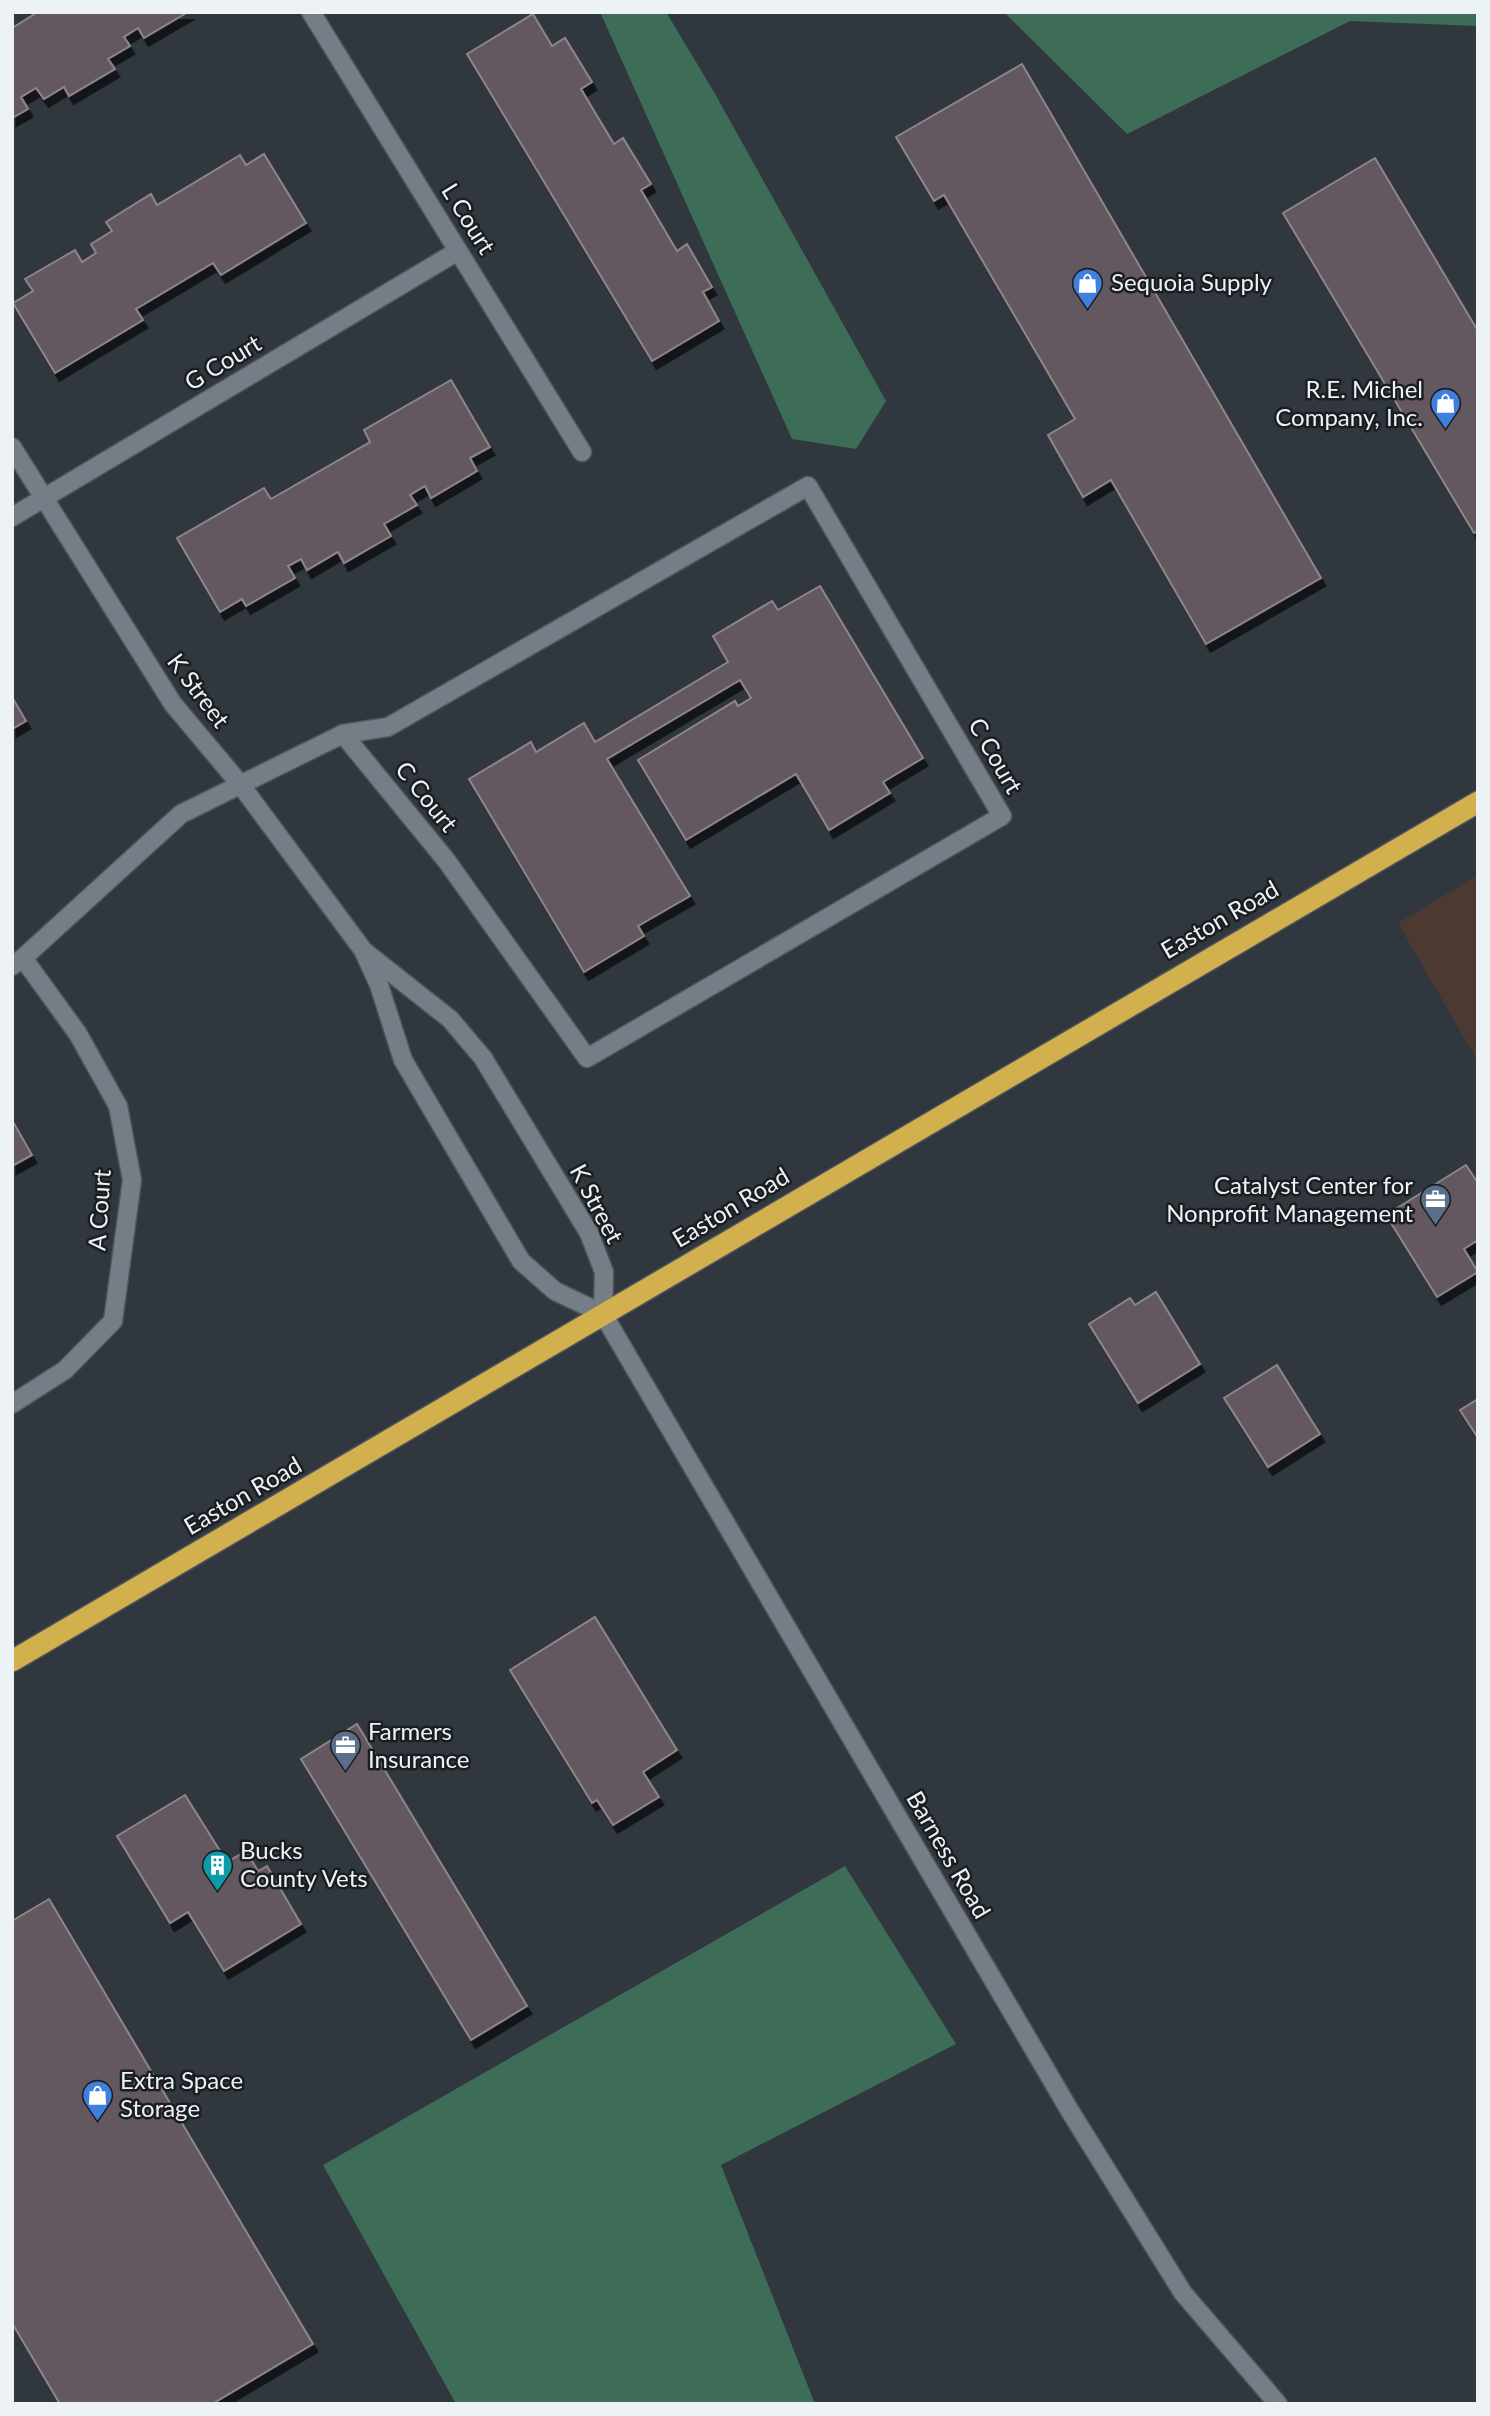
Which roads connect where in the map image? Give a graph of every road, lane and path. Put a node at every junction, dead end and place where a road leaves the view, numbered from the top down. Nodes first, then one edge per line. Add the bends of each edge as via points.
1 (311, 12) edge
2 (458, 251) junction
3 (12, 447) edge
4 (582, 452) dead end
5 (44, 499) junction
6 (12, 517) edge
7 (343, 734) junction
8 (240, 784) junction
9 (1478, 802) edge
10 (363, 950) junction
11 (18, 962) edge
12 (603, 1314) junction
13 (12, 1404) edge
14 (12, 1661) edge
15 (1278, 2404) edge

1 - 2 street, L Court
2 - 4 street, L Court
2 - 5 street, G Court
3 - 5 street, K Street
5 - 6 street, G Court
5 - 8 street, K Street via 173,704
7 - 7 street, C Court via 388,727 808,486 1002,816 587,1058 446,860
7 - 8 street, C Court
8 - 10 street, K Street
8 - 11 street, A Court via 181,814
9 - 12 highway, Easton Road
10 - 12 street, K Street via 403,1060 521,1261 555,1291
10 - 12 street, K Street via 450,1019 483,1058 589,1233 604,1272
11 - 13 street, A Court via 78,1034 118,1106 132,1180 113,1321 65,1370
12 - 14 highway, Easton Road
12 - 15 street, Barness Road via 1077,2123 1183,2292

